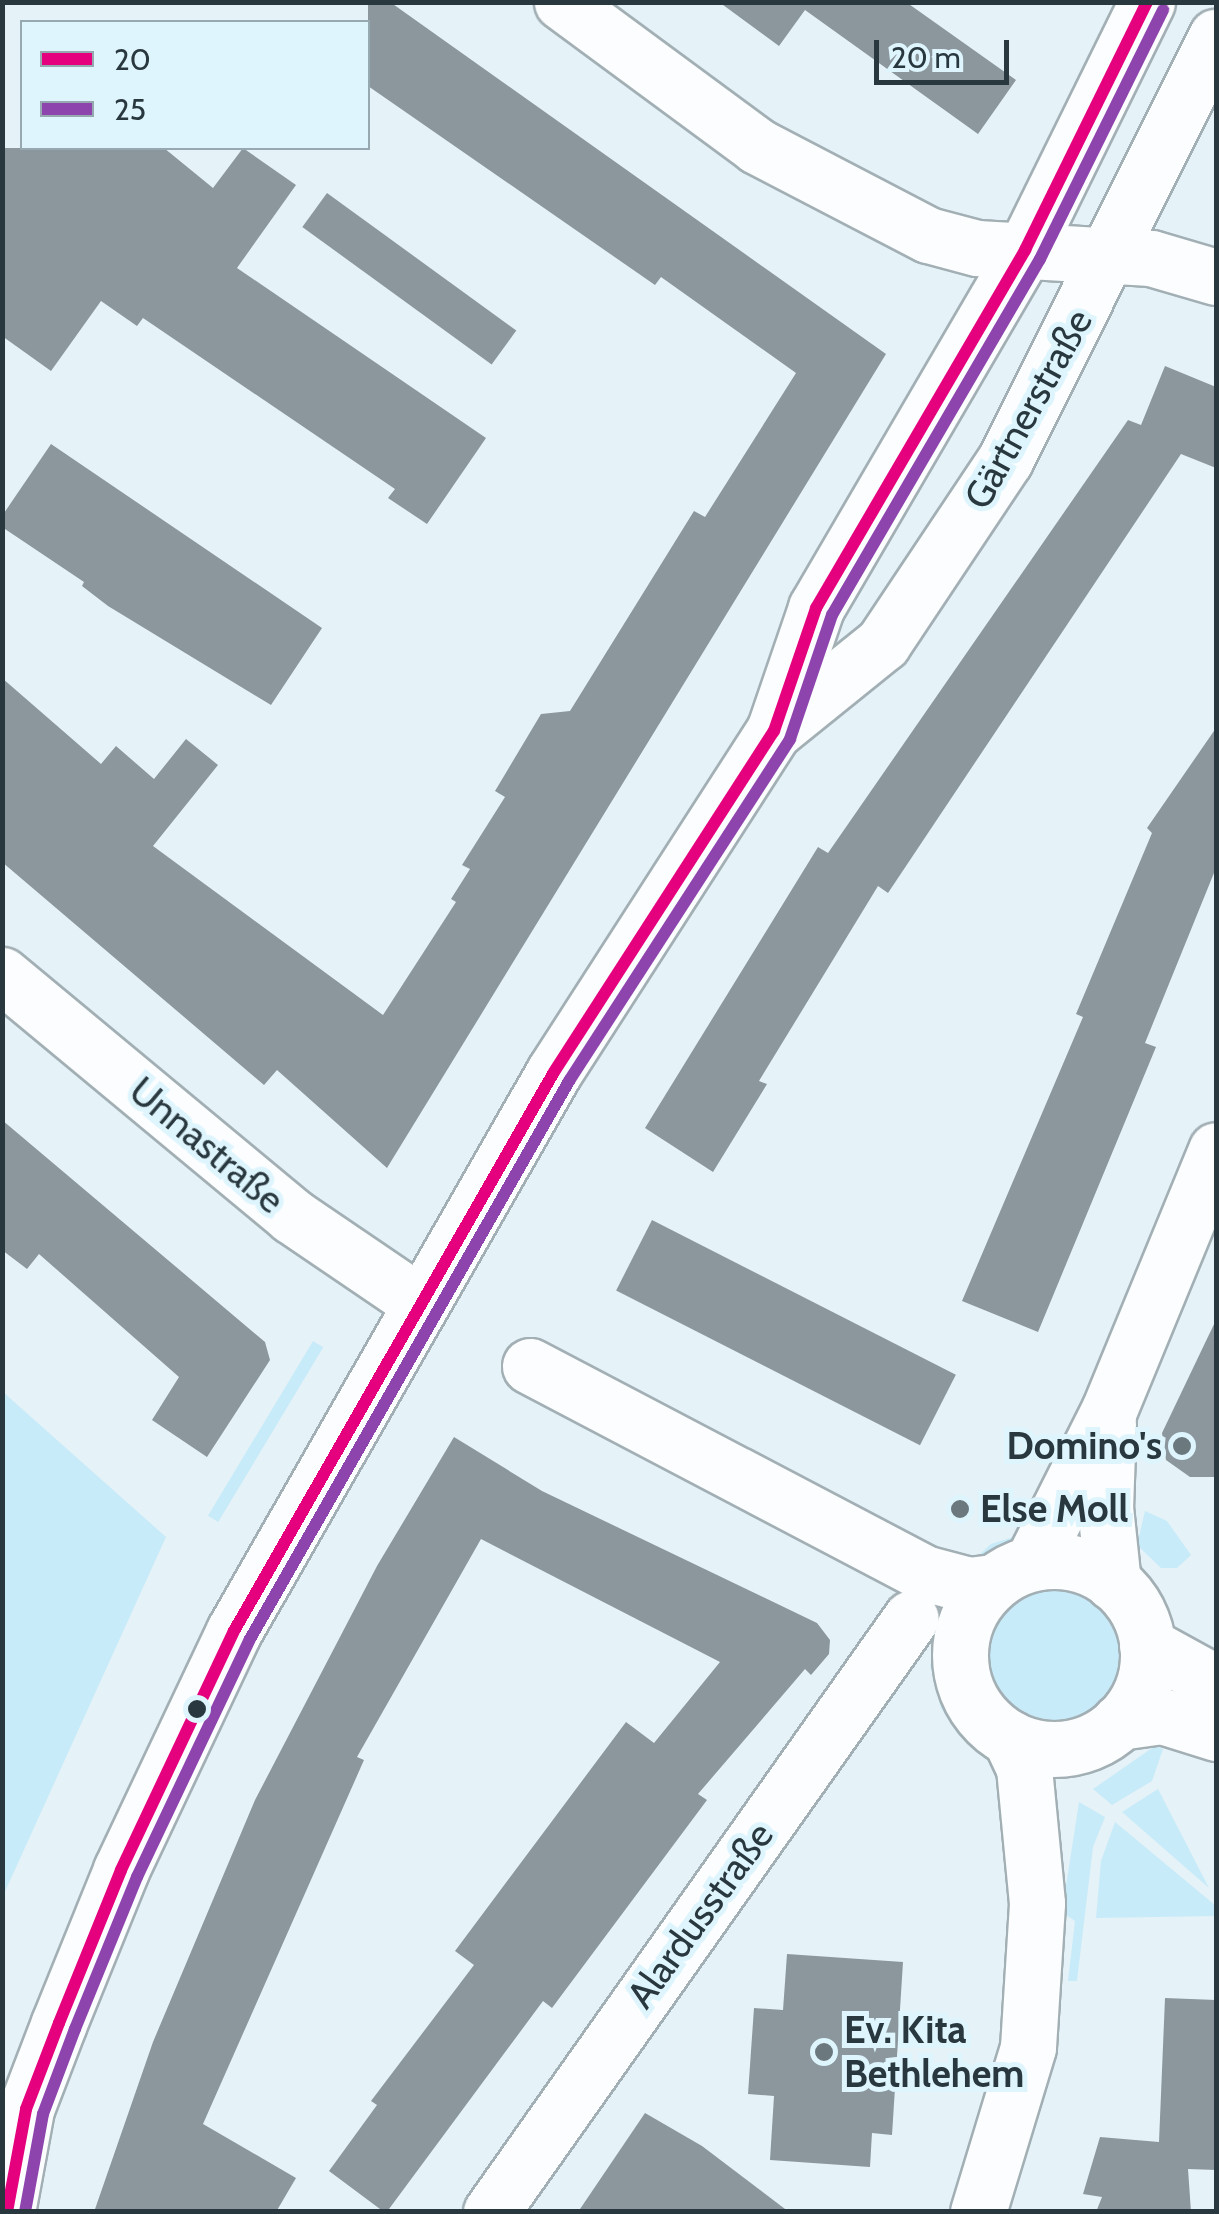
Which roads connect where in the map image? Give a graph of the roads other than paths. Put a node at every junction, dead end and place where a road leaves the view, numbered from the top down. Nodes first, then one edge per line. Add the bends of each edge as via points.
1 (562, 2) edge
2 (1147, 2) edge
3 (1216, 37) edge
4 (1025, 250) junction
5 (1112, 254) junction
6 (1216, 277) edge
7 (774, 731) junction
8 (2, 975) edge
9 (1216, 1150) edge
10 (420, 1303) junction
11 (530, 1366) dead end
12 (1109, 1410) junction
13 (873, 1549) junction
14 (1013, 1572) junction
15 (1114, 1583) junction
16 (912, 1618) junction
17 (1147, 1645) junction
18 (960, 1668) junction
19 (1216, 1683) edge
20 (1100, 1733) junction
21 (1216, 1733) edge
22 (1010, 1738) junction
23 (1037, 1903) junction
24 (14, 2127) edge
25 (7, 2212) edge
26 (490, 2212) edge
27 (978, 2212) edge

1 - 4 street via 758,146 828,187 928,235 977,248
2 - 4 street, Gärtnerstraße
3 - 5 street, Gärtnerstraße
4 - 5 street
4 - 7 street, Gärtnerstraße via 816,608
5 - 6 street
5 - 7 street, Gärtnerstraße via 1005,460 883,643
7 - 10 street, Gärtnerstraße via 554,1072
8 - 10 street, Unnastraße via 292,1216
9 - 12 street
10 - 24 street, Gärtnerstraße via 234,1632 121,1870
11 - 13 street
12 - 14 street
12 - 15 street via 1105,1507
13 - 14 street via 941,1580
13 - 16 street
14 - 15 street via 1076,1563
14 - 18 street via 964,1627
15 - 17 street via 1136,1608
16 - 18 street
16 - 26 street, Alardusstraße
17 - 19 street
17 - 20 street via 1141,1689
18 - 22 street via 976,1708
20 - 21 street via 1162,1716
20 - 22 street via 1037,1748
20 - 23 street
22 - 23 street via 1024,1768
23 - 27 street via 1028,2047
24 - 25 street, Gärtnerstraße

